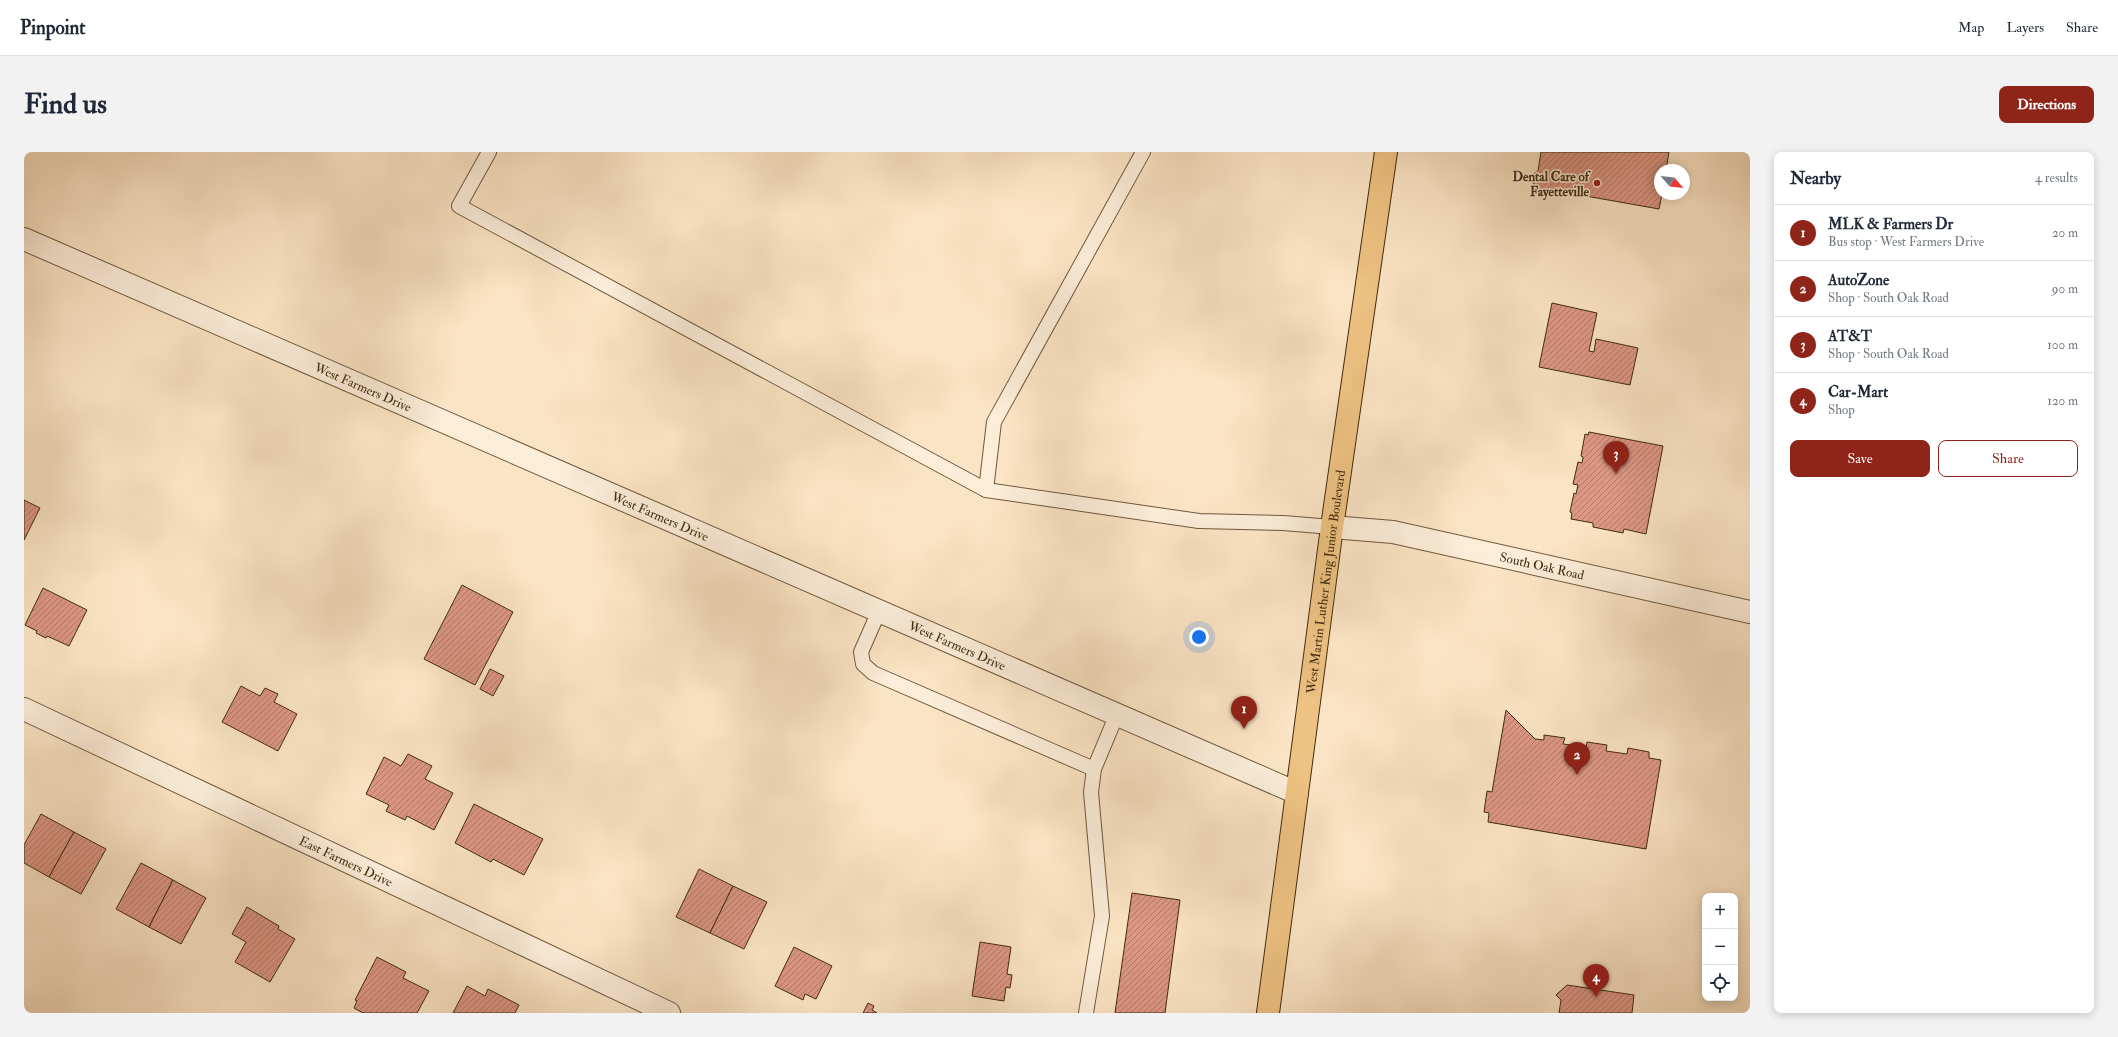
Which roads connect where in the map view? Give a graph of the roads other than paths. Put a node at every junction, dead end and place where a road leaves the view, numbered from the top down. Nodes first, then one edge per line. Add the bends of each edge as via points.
1 (489, 152) edge
2 (1144, 152) edge
3 (1386, 152) edge
4 (24, 239) edge
5 (986, 490) junction
6 (1332, 527) junction
7 (879, 611) junction
8 (1750, 612) edge
9 (24, 708) edge
10 (1117, 714) junction
11 (1094, 769) junction
12 (1297, 793) junction
13 (669, 1013) edge
14 (1086, 1013) edge
15 (1268, 1013) edge

1 - 5 lane via 459,206
2 - 5 lane via 994,422
3 - 6 highway, West Martin Luther King Junior Boulevard
4 - 7 street, West Farmers Drive
5 - 6 lane via 1199,521
6 - 8 street, South Oak Road via 1393,532
6 - 12 highway, West Martin Luther King Junior Boulevard
7 - 10 street, West Farmers Drive
7 - 11 lane via 861,652 863,664 873,673
9 - 13 street, East Farmers Drive
10 - 11 lane
10 - 12 street, West Farmers Drive
11 - 14 lane via 1091,792 1102,916
12 - 15 highway, West Martin Luther King Junior Boulevard

